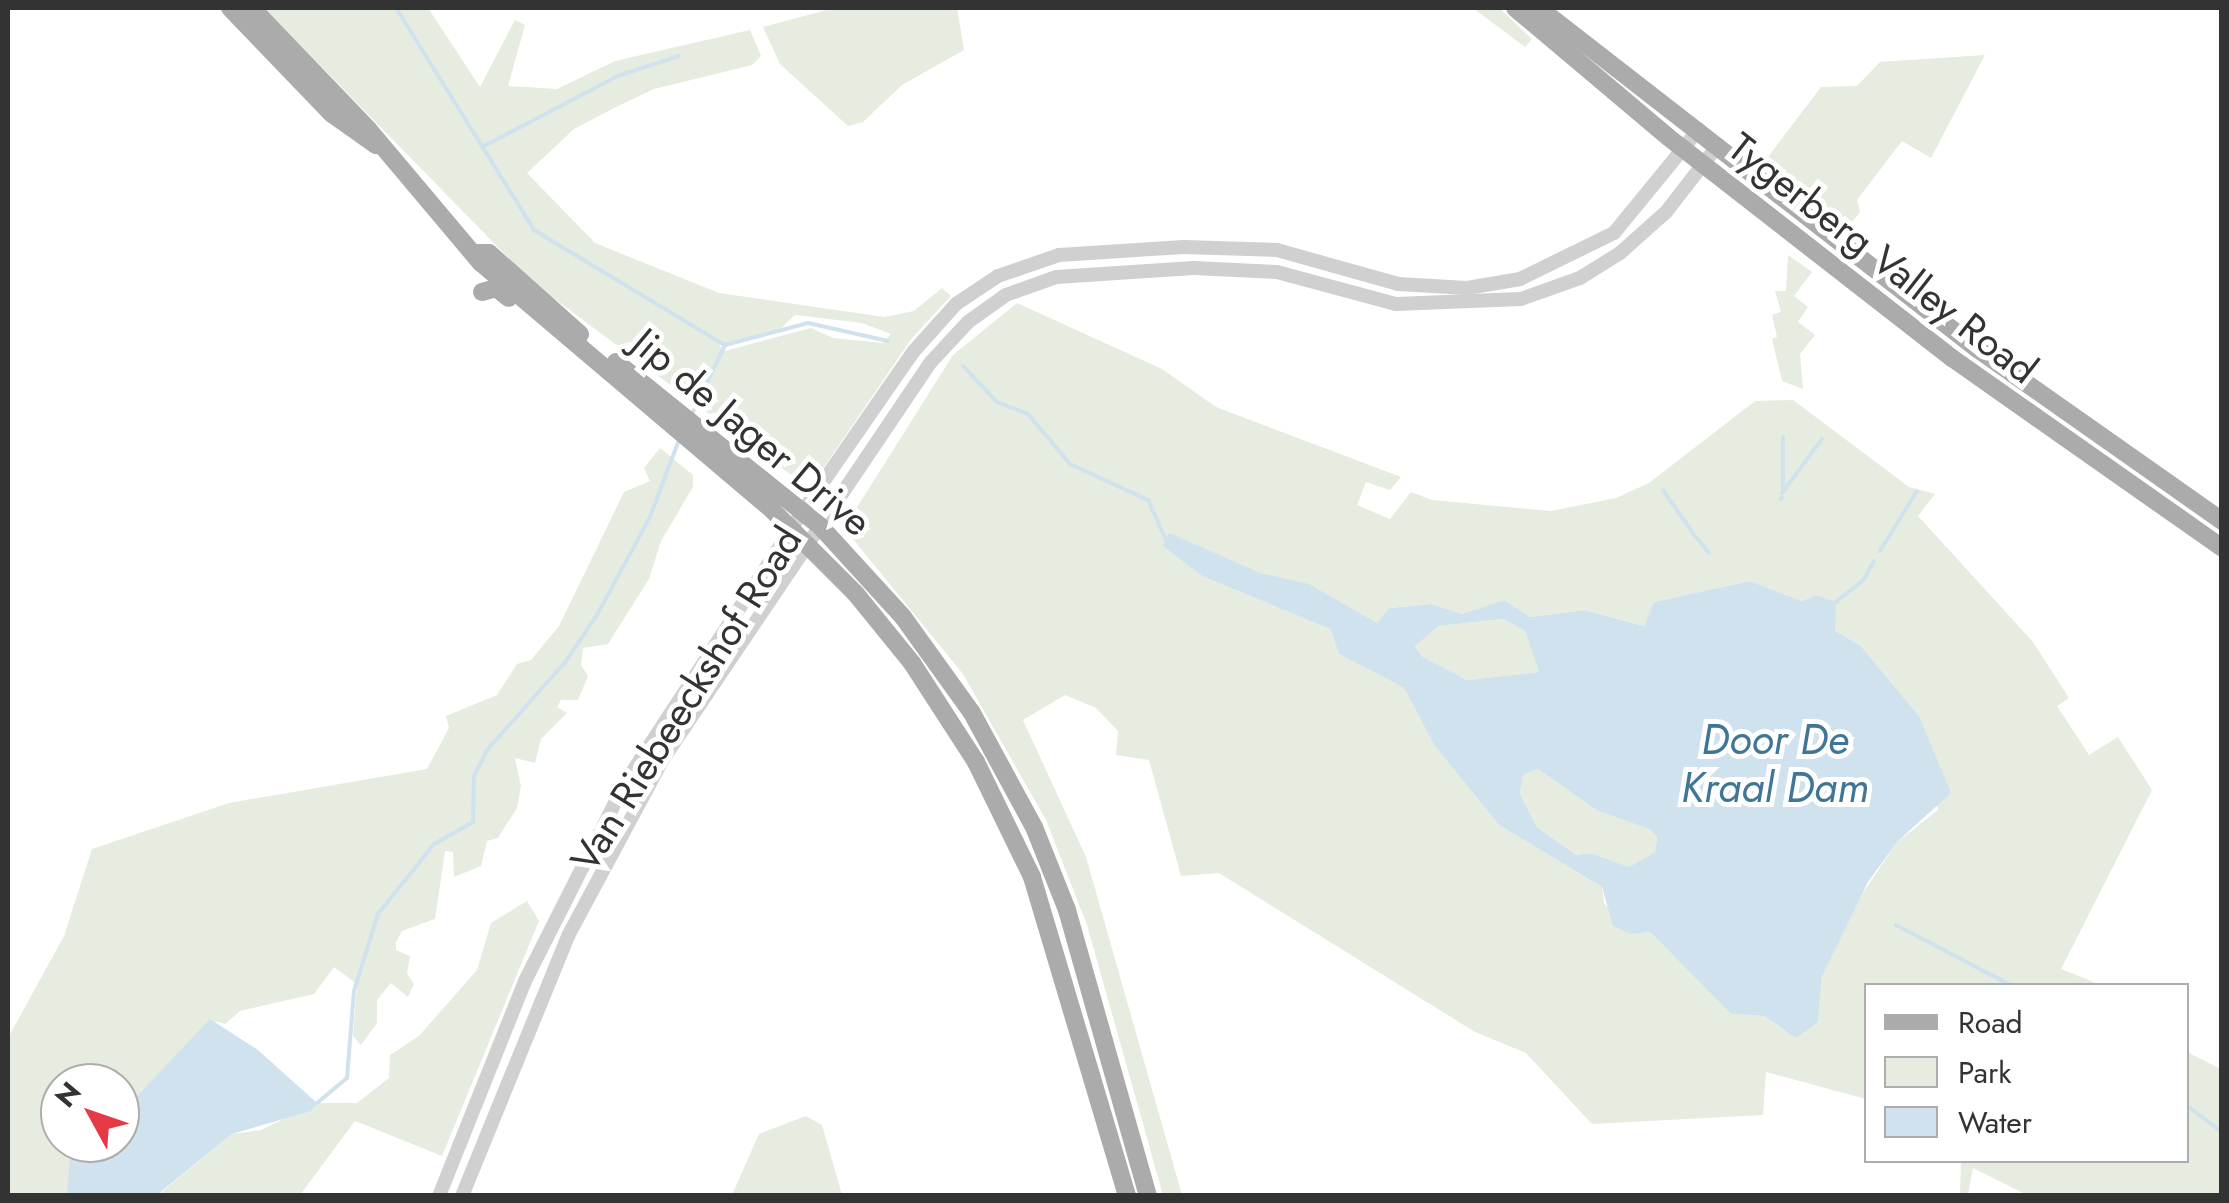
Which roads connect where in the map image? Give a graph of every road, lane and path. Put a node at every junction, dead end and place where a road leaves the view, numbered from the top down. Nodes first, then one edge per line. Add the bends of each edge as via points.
1 (230, 8) edge
2 (252, 8) edge
3 (1515, 8) edge
4 (1540, 8) edge
5 (1698, 130) junction
6 (1718, 145) junction
7 (376, 146) junction
8 (1684, 149) junction
9 (1704, 164) junction
10 (476, 252) junction
11 (482, 292) dead end
12 (626, 385) junction
13 (658, 402) junction
14 (709, 442) junction
15 (803, 511) junction
16 (2222, 520) edge
17 (820, 526) junction
18 (792, 528) junction
19 (808, 544) junction
20 (2222, 548) edge
21 (439, 1196) edge
22 (462, 1196) edge
23 (1127, 1196) edge
24 (1148, 1196) edge

1 - 7 main road, Jip de Jager Drive via 332,114
2 - 7 main road, Jip de Jager Drive
3 - 8 main road, Tygerberg Valley Road
4 - 5 main road, Tygerberg Valley Road
5 - 6 main road, Tygerberg Valley Road
5 - 8 street, Van Riebeeckshof Road
6 - 9 street, Van Riebeeckshof Road
6 - 16 main road, Tygerberg Valley Road via 1976,348
7 - 10 main road, Jip de Jager Drive
8 - 9 main road, Tygerberg Valley Road
8 - 15 street, Van Riebeeckshof Road via 1614,233 1572,259 1502,284 1398,284 1276,250 1234,246 1095,252 1022,266 976,288 932,328
9 - 17 street, Van Riebeeckshof Road via 1620,254 1580,278 1521,299 1396,304 1277,272 1217,267 1070,274 1016,291 978,314 939,352
9 - 20 main road, Tygerberg Valley Road via 1952,358
10 - 12 main road, Jip de Jager Drive via 544,320
10 - 13 main road, Jip de Jager Drive via 489,254
11 - 12 main road via 499,289 597,370
12 - 13 main road, Jip de Jager Drive
13 - 14 main road, Jip de Jager Drive
14 - 15 main road, Jip de Jager Drive
14 - 18 main road, Jip de Jager Drive
15 - 17 main road, Jip de Jager Drive
15 - 18 street, Van Riebeeckshof Road
17 - 19 street, Van Riebeeckshof Road
17 - 24 main road, Jip de Jager Drive via 946,675 1034,827 1082,955
18 - 19 main road, Jip de Jager Drive
18 - 21 street, Van Riebeeckshof Road via 688,680 588,851 525,981
19 - 22 street, Van Riebeeckshof Road via 663,759 591,888
19 - 23 main road, Jip de Jager Drive via 922,676 1007,821 1062,961

